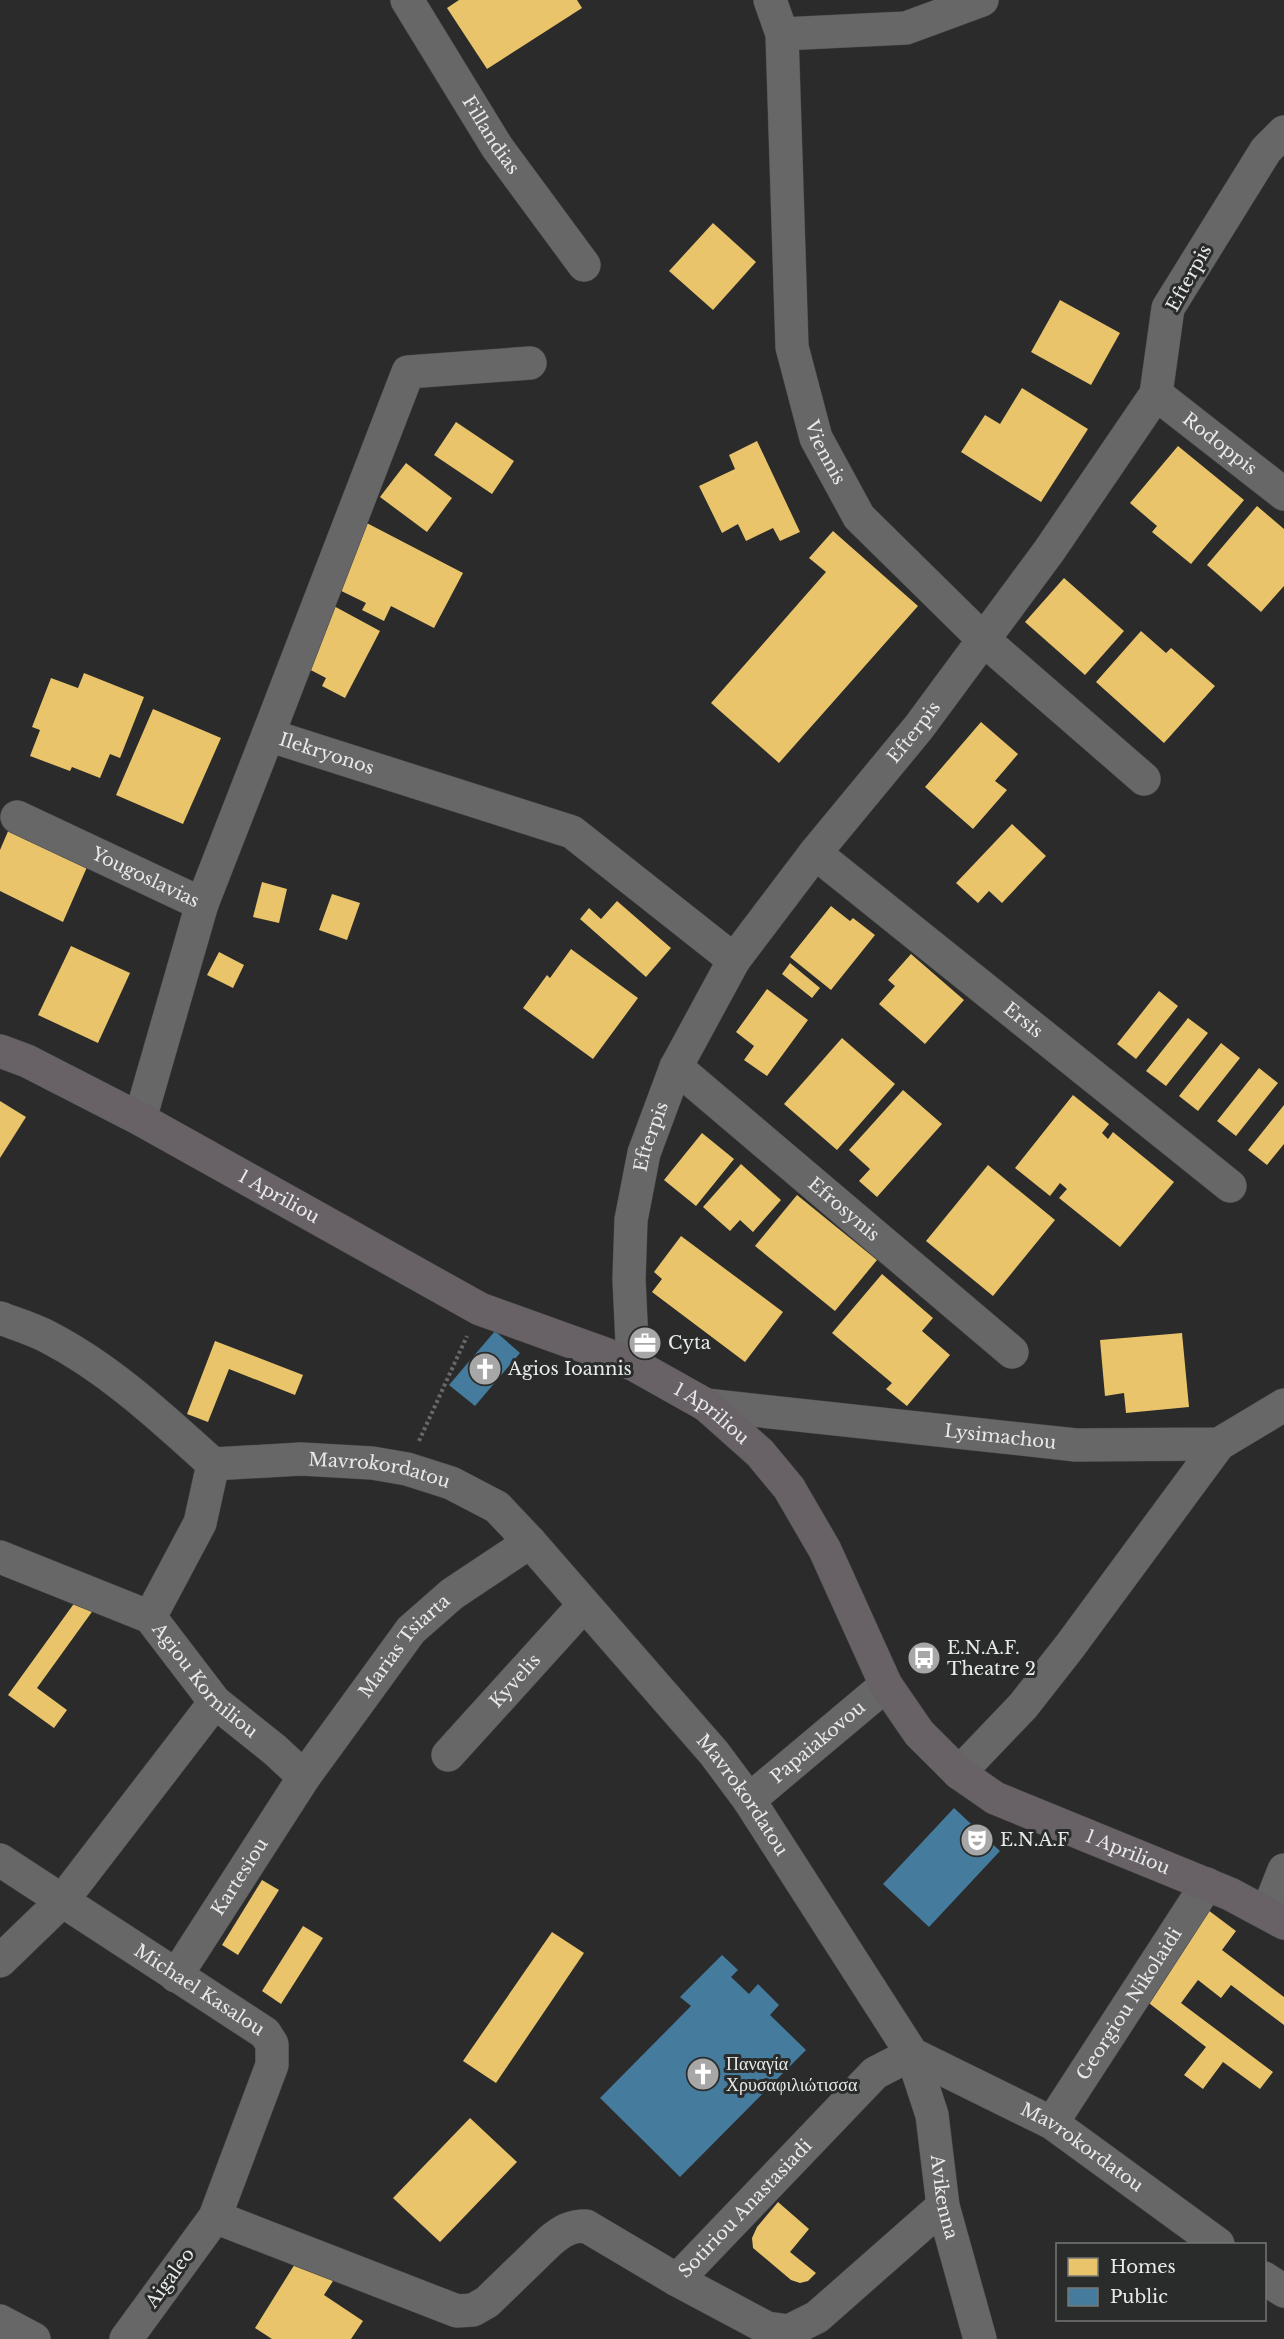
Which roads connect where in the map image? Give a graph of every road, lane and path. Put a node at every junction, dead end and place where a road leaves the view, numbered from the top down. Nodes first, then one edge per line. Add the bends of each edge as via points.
1 (407, 0) edge
2 (770, 0) edge
3 (982, 0) edge
4 (782, 34) junction
5 (1284, 132) edge
6 (584, 265) dead end
7 (530, 363) dead end
8 (1156, 394) junction
9 (1284, 494) edge
10 (984, 640) junction
11 (268, 735) junction
12 (1143, 779) dead end
13 (16, 817) dead end
14 (815, 853) junction
15 (202, 904) junction
16 (734, 960) junction
17 (0, 1051) edge
18 (676, 1066) junction
19 (140, 1119) junction
20 (1230, 1186) dead end
21 (480, 1309) junction
22 (0, 1318) edge
23 (1012, 1352) dead end
24 (633, 1364) junction
25 (706, 1405) junction
26 (1284, 1405) edge
27 (1219, 1444) junction
28 (213, 1464) junction
29 (407, 1469) junction
30 (530, 1542) junction
31 (0, 1557) edge
32 (584, 1605) junction
33 (150, 1617) junction
34 (886, 1685) junction
35 (215, 1702) junction
36 (448, 1755) dead end
37 (959, 1773) junction
38 (303, 1777) junction
39 (749, 1800) junction
40 (0, 1860) edge
41 (1284, 1870) edge
42 (1207, 1884) junction
43 (62, 1902) junction
44 (1275, 1918) edge
45 (0, 1960) edge
46 (176, 1976) junction
47 (912, 2054) junction
48 (1052, 2123) junction
49 (944, 2206) junction
50 (215, 2217) junction
51 (1217, 2243) edge
52 (1266, 2279) edge
53 (677, 2280) junction
54 (1284, 2291) edge
55 (0, 2321) edge
56 (34, 2339) edge
57 (126, 2339) edge
58 (980, 2339) edge

1 - 6 street, Fillandias via 496,147
2 - 4 street, Viennis
3 - 4 street via 906,28
4 - 10 street, Viennis via 792,346 816,438 859,517
5 - 8 street, Efterpis via 1266,150 1168,309
7 - 11 street, Ilekryonos via 408,372
8 - 9 street, Rodoppis
8 - 10 street, Efterpis
10 - 12 street, Viennis
10 - 14 street, Efterpis via 920,727
11 - 15 street
11 - 16 street, Ilekryonos via 572,832
13 - 15 street, Yougoslavias
14 - 16 street, Efterpis
14 - 20 street, Ersis
15 - 19 street, Yougoslavias
16 - 18 street, Efterpis
17 - 19 main road, 1 Apriliou
18 - 23 street, Efrosynis
18 - 24 street, Efterpis via 644,1152 631,1220 628,1279
19 - 21 main road, 1 Apriliou
21 - 24 main road, 1 Apriliou
21 - 29 path
22 - 28 street via 46,1336 95,1365
24 - 25 main road, 1 Apriliou
25 - 27 street, Lysimachou via 1076,1445
25 - 34 main road, 1 Apriliou via 760,1454 789,1488 825,1550
26 - 27 street
27 - 37 street via 1030,1697
28 - 29 street, Mavrokordatou via 301,1459
28 - 33 street via 200,1523
29 - 30 street, Mavrokordatou via 451,1483 497,1508
30 - 32 street, Mavrokordatou
30 - 38 street, Marias Tsiarta via 452,1594 411,1630
31 - 33 street, Agiou Korniliou
32 - 36 street, Kyvelis
32 - 39 street, Mavrokordatou via 714,1753
33 - 35 street, Agiou Korniliou
34 - 37 main road, 1 Apriliou via 919,1733
34 - 39 street, Papaiakovou
35 - 38 street, Agiou Korniliou
35 - 43 street
37 - 42 main road, 1 Apriliou via 995,1798
38 - 46 street, Kartesiou
39 - 47 street, Mavrokordatou
40 - 43 street, Michael Kasalou
41 - 44 street
42 - 44 main road, 1 Apriliou
42 - 48 street, Georgiou Nikolaidi
43 - 45 street
43 - 46 street, Michael Kasalou
46 - 50 street, Michael Kasalou via 257,2027 272,2044 272,2065
47 - 48 street, Mavrokordatou
47 - 49 street, Avikenna via 932,2115
47 - 53 street, Sotiriou Anastasiadi via 875,2073
48 - 51 street, Mavrokordatou
49 - 53 street via 818,2318 789,2331 767,2328
49 - 58 street, Avikenna
50 - 53 street, Sotiriou Anastasiadi via 456,2311 473,2310 487,2302 550,2241 573,2226 586,2226
50 - 57 street, Aigaleo
52 - 54 street
55 - 56 street

